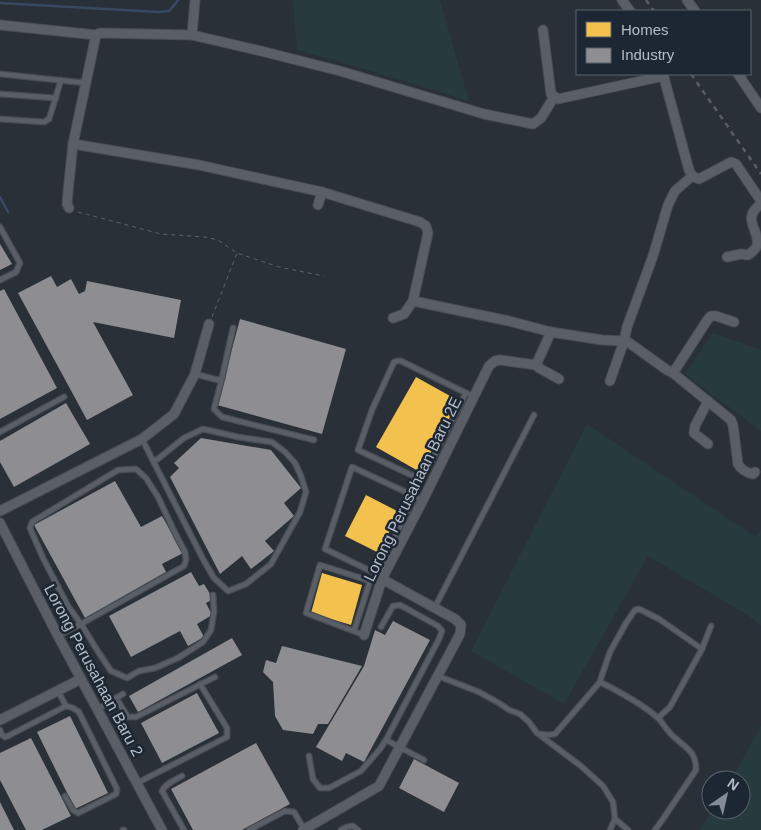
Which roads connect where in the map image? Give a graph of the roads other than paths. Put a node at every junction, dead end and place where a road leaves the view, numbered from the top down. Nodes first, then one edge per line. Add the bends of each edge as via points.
1 (195, 0) edge
2 (0, 25) edge
3 (543, 30) dead end
4 (96, 35) junction
5 (192, 35) junction
6 (0, 74) edge
7 (664, 75) edge
8 (739, 75) edge
9 (61, 80) junction
10 (86, 83) junction
11 (0, 94) edge
12 (554, 97) junction
13 (56, 98) junction
14 (761, 108) edge
15 (0, 119) edge
16 (73, 144) junction
17 (692, 176) junction
18 (322, 192) junction
19 (761, 203) edge
20 (318, 205) dead end
21 (69, 208) road end
22 (0, 227) edge
23 (727, 257) dead end
24 (0, 280) edge
25 (413, 301) junction
26 (393, 318) dead end
27 (734, 322) dead end
28 (209, 324) road end
29 (233, 328) dead end
30 (551, 332) junction
31 (624, 341) junction
32 (536, 365) junction
33 (673, 373) junction
34 (195, 374) junction
35 (222, 378) junction
36 (559, 379) dead end
37 (610, 381) dead end
38 (470, 395) junction
39 (64, 397) dead end
40 (708, 402) junction
41 (534, 414) dead end
42 (0, 432) edge
43 (142, 439) junction
44 (314, 440) dead end
45 (708, 444) dead end
46 (154, 462) junction
47 (756, 472) dead end
48 (419, 498) junction
49 (0, 511) edge
50 (0, 523) edge
51 (382, 579) junction
52 (213, 595) dead end
53 (434, 607) junction
54 (81, 624) junction
55 (711, 626) dead end
56 (381, 627) dead end
57 (354, 631) junction
58 (364, 635) joint
59 (58, 636) junction
60 (702, 649) junction
61 (438, 676) junction
62 (215, 677) dead end
63 (81, 679) junction
64 (600, 682) junction
65 (200, 684) junction
66 (58, 691) junction
67 (123, 694) dead end
68 (116, 698) junction
69 (66, 706) junction
70 (98, 709) junction
71 (658, 718) junction
72 (0, 720) edge
73 (0, 730) edge
74 (537, 732) junction
75 (386, 740) junction
76 (400, 746) junction
77 (309, 756) dead end
78 (424, 760) dead end
79 (182, 776) dead end
80 (137, 783) junction
81 (64, 796) dead end
82 (615, 819) junction
83 (162, 830) edge
84 (184, 830) edge
85 (249, 830) edge
86 (304, 830) edge
87 (341, 830) edge
88 (358, 830) edge
89 (610, 830) edge
90 (628, 830) edge
91 (654, 830) edge

1 - 5 street
2 - 4 street
3 - 12 street via 550,89
4 - 5 street
4 - 10 street
5 - 12 street via 330,69 484,114 533,124 541,118
6 - 9 lane
7 - 12 street via 563,99
7 - 17 street
8 - 14 street
9 - 10 lane
9 - 13 lane
10 - 16 street
11 - 13 lane
13 - 15 lane via 49,119 44,122
16 - 18 street via 199,165
16 - 21 street
17 - 19 street via 699,179 734,162
17 - 31 street via 675,191 668,205
18 - 20 street
18 - 25 street via 426,226 428,233
19 - 23 street via 752,214 758,241 756,248 748,255
22 - 24 lane via 20,263 16,272
25 - 26 street via 404,314
25 - 30 street
27 - 33 street via 711,316
28 - 34 street
29 - 35 lane
30 - 31 street
30 - 32 street
31 - 33 street
31 - 37 street
32 - 36 street
32 - 38 street, Lorong Perusahaan Baru 2E via 495,360
33 - 40 street
34 - 35 lane via 218,380
34 - 43 street via 174,414
35 - 44 lane via 214,408 222,418
38 - 38 lane via 422,480 358,450 372,410 397,360
38 - 48 street, Lorong Perusahaan Baru 2E
39 - 42 lane
40 - 45 street via 693,430
40 - 47 street via 731,420 738,464 751,474
41 - 53 lane
43 - 46 lane
43 - 49 street
46 - 46 lane via 204,561 214,578 228,591 246,584 271,564 300,512 306,492 295,463 285,452 272,442 203,429 184,438
48 - 48 lane via 377,574 325,549 352,467
48 - 51 street, Lorong Perusahaan Baru 2E
50 - 59 street, Lorong Perusahaan Baru 2
51 - 53 street
51 - 58 street, Lorong Perusahaan Baru 2E
52 - 54 lane via 211,630 203,642 178,658 127,678 111,671
53 - 61 street via 461,625 460,634
54 - 54 lane via 184,566 185,552 158,497 136,469 118,470 32,522 30,528 43,558
54 - 59 lane
55 - 60 lane
56 - 75 lane via 393,606 400,605 442,631
57 - 57 lane via 370,581 320,565 306,613
57 - 58 lane
59 - 63 street, Lorong Perusahaan Baru 2
60 - 64 lane via 659,619 635,610 610,652
60 - 71 lane via 670,707
61 - 74 lane via 479,692 520,714
61 - 76 street
62 - 65 lane
63 - 66 street
63 - 70 street, Lorong Perusahaan Baru 2
64 - 71 lane
64 - 74 lane via 555,734
65 - 68 lane via 136,717 128,716
65 - 80 lane via 227,728 227,737
66 - 69 lane
66 - 72 street
67 - 68 lane
68 - 70 lane
69 - 73 lane via 8,736 2,736
69 - 81 lane via 79,712 117,789 116,794 78,813
70 - 80 street, Lorong Perusahaan Baru 2
71 - 91 lane via 694,754 696,770
74 - 82 lane via 603,786 614,802
75 - 76 lane
75 - 77 lane via 361,771 329,788 320,788 313,779
76 - 78 lane
76 - 86 street via 379,786
79 - 84 lane via 164,786 162,791
80 - 83 street, Lorong Perusahaan Baru 2
82 - 89 lane
82 - 90 lane
85 - 86 lane via 285,811 294,812
87 - 88 lane via 353,826

